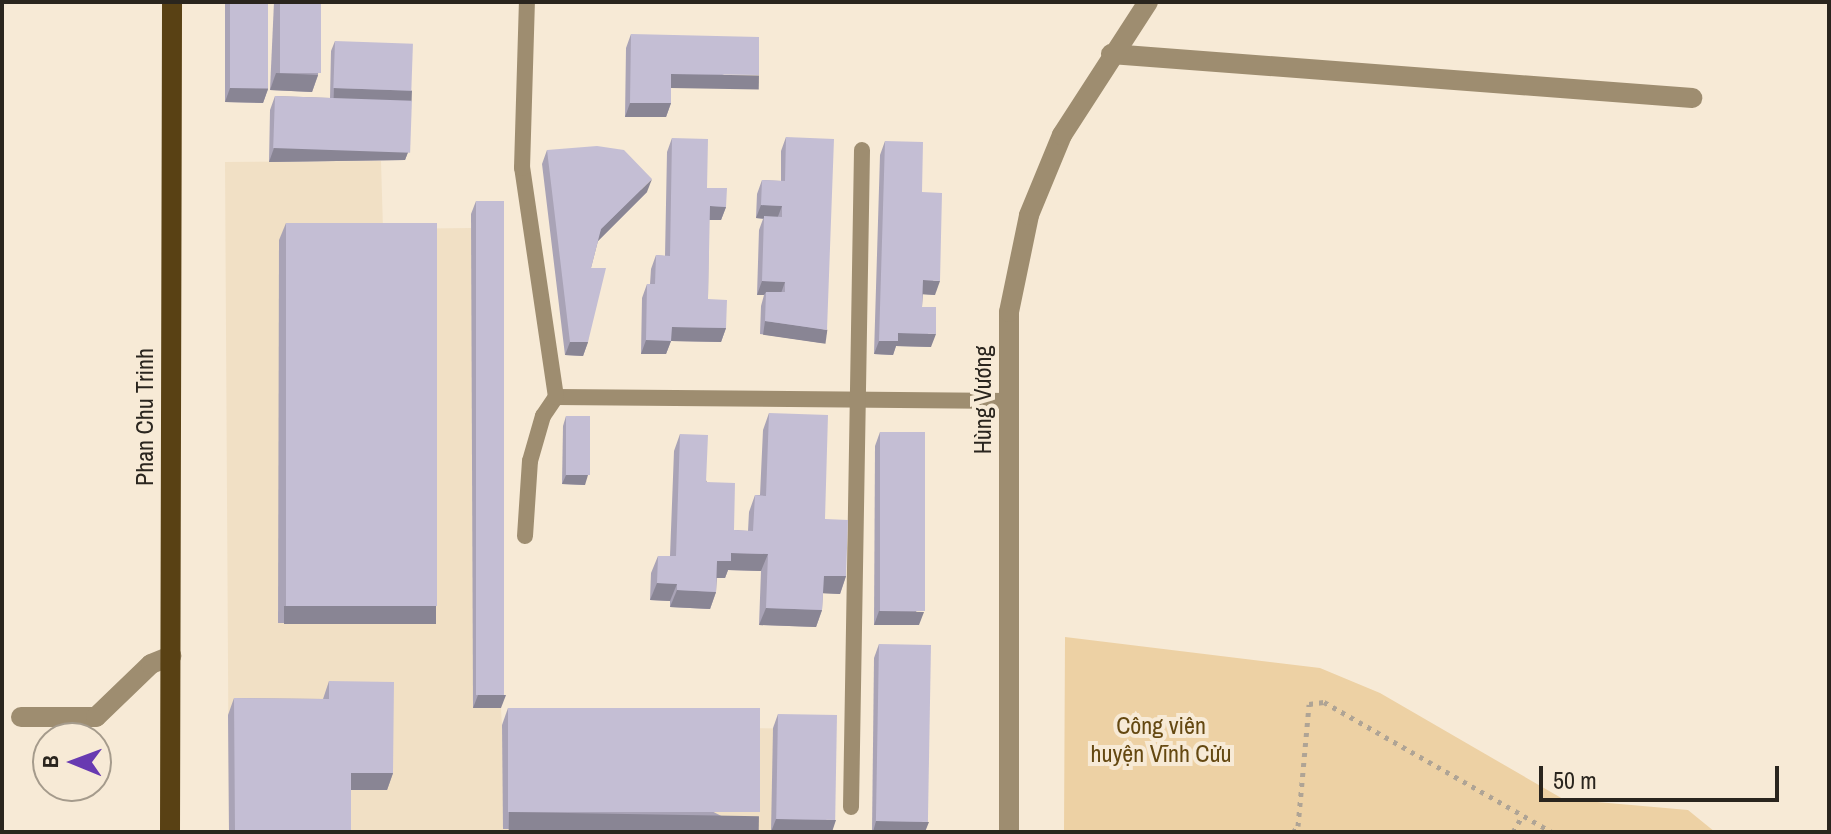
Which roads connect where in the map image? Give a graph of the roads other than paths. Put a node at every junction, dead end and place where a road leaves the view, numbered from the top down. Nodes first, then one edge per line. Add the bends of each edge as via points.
1 (172, 2) edge
2 (527, 2) edge
3 (1148, 2) edge
4 (1111, 54) junction
5 (1692, 98) dead end
6 (862, 150) dead end
7 (556, 397) junction
8 (860, 400) junction
9 (1009, 401) junction
10 (525, 536) dead end
11 (171, 656) junction
12 (21, 717) dead end
13 (851, 807) dead end
14 (170, 832) edge
15 (1009, 832) edge

1 - 11 main road, Phan Chu Trinh
2 - 7 lane via 522,168
3 - 4 street, Hùng Vương
4 - 5 street
4 - 9 street, Hùng Vương via 1062,135 1029,215 1009,312
6 - 8 lane
7 - 8 lane
7 - 10 lane via 543,416 530,461
8 - 9 lane
8 - 13 lane
9 - 15 street, Hùng Vương
11 - 12 street via 151,664 96,717
11 - 14 main road, Phan Chu Trinh

